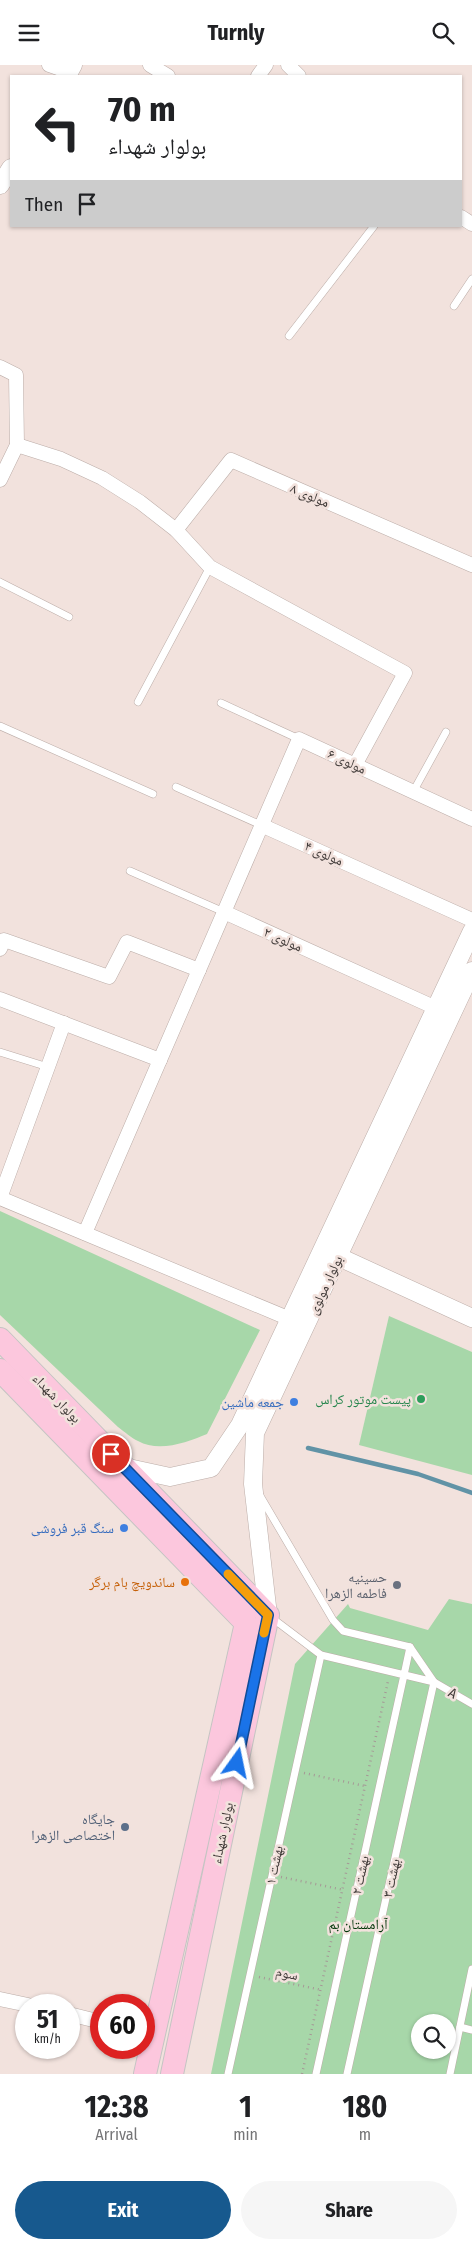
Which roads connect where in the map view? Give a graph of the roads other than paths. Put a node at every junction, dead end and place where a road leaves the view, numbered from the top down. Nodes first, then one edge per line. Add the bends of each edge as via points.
1 (49, 65) edge
2 (150, 65) edge
3 (288, 65) edge
4 (70, 71) edge
5 (166, 75) edge
6 (298, 75) edge
7 (10, 170) edge
8 (0, 185) edge
9 (373, 227) edge
10 (472, 279) edge
11 (454, 306) dead end
12 (289, 336) dead end
13 (0, 367) edge
14 (17, 445) junction
15 (0, 480) edge
16 (176, 530) junction
17 (472, 565) edge
18 (210, 567) junction
19 (0, 582) edge
20 (69, 617) dead end
21 (138, 701) dead end
22 (221, 703) dead end
23 (0, 727) edge
24 (446, 732) dead end
25 (299, 739) junction
26 (355, 765) junction
27 (176, 787) dead end
28 (413, 792) junction
29 (153, 794) dead end
30 (472, 819) edge
31 (261, 825) junction
32 (130, 871) dead end
33 (224, 913) junction
34 (472, 920) edge
35 (472, 931) edge
36 (0, 949) edge
37 (199, 970) junction
38 (472, 971) edge
39 (0, 999) edge
40 (436, 1007) junction
41 (64, 1023) junction
42 (0, 1052) edge
43 (160, 1060) junction
44 (48, 1067) junction
45 (0, 1198) edge
46 (85, 1233) junction
47 (330, 1253) junction
48 (472, 1318) edge
49 (290, 1319) junction
50 (0, 1340) edge
51 (0, 1369) edge
52 (248, 1429) junction
53 (124, 1467) junction
54 (253, 1484) junction
55 (268, 1615) junction
56 (410, 1647) junction
57 (320, 1655) junction
58 (404, 1675) junction
59 (434, 1682) junction
60 (472, 1704) edge
61 (472, 1969) edge
62 (0, 1999) edge
63 (15, 2002) edge
64 (155, 2007) edge
65 (460, 2027) junction
66 (472, 2030) edge
67 (146, 2059) edge
68 (145, 2074) edge
69 (172, 2074) edge
70 (228, 2074) edge
71 (316, 2074) edge
72 (347, 2074) edge
73 (450, 2074) edge

1 - 4 street
2 - 5 street
3 - 6 street
7 - 8 street
9 - 12 lane
10 - 11 lane
13 - 14 street via 16,375
14 - 15 street
14 - 16 street via 61,459 102,478
16 - 17 street, مولوی ۸ via 231,460
16 - 18 street
18 - 21 lane
18 - 26 street via 406,673
19 - 20 lane
22 - 25 lane, مولوی ۶
23 - 29 lane
24 - 28 lane
25 - 26 street, مولوی ۶
25 - 31 street
26 - 28 street, مولوی ۶
27 - 31 lane, مولوی ۴
28 - 30 street, مولوی ۶
31 - 33 street
31 - 34 street, مولوی ۴
32 - 33 lane, مولوی ۲
33 - 37 street
33 - 40 street, مولوی ۲
35 - 40 street, بولوار مولوی
36 - 37 street via 4,940 109,977 127,942
37 - 43 street
38 - 47 street, بولوار مولوی
39 - 41 street
40 - 47 street, بولوار مولوی
41 - 43 street
41 - 44 street
42 - 44 lane
43 - 46 street
44 - 45 street
45 - 46 street
46 - 49 street
47 - 48 street
47 - 49 street, بولوار مولوی
47 - 52 street, بولوار مولوی
49 - 52 street, بولوار مولوی
50 - 53 main road, بولوار شهداء
51 - 64 main road, بولوار شهداء via 246,1623
52 - 53 street, بولوار مولوی via 211,1468 170,1477
52 - 54 street, بولوار مولوی
53 - 55 main road, بولوار شهداء
54 - 55 street, بولوار مولوی
54 - 56 lane via 333,1621 343,1631
55 - 57 lane
55 - 69 main road, بولوار شهداء
56 - 58 lane, بهشت ۲
56 - 59 lane
57 - 58 lane
57 - 70 lane, بهشت ۱
58 - 59 lane
58 - 71 lane, بهشت ۲
59 - 60 lane, A
59 - 72 lane, بهشت ۳
61 - 65 lane
62 - 63 street
65 - 66 lane
65 - 73 lane
67 - 68 main road, بولوار شهداء

